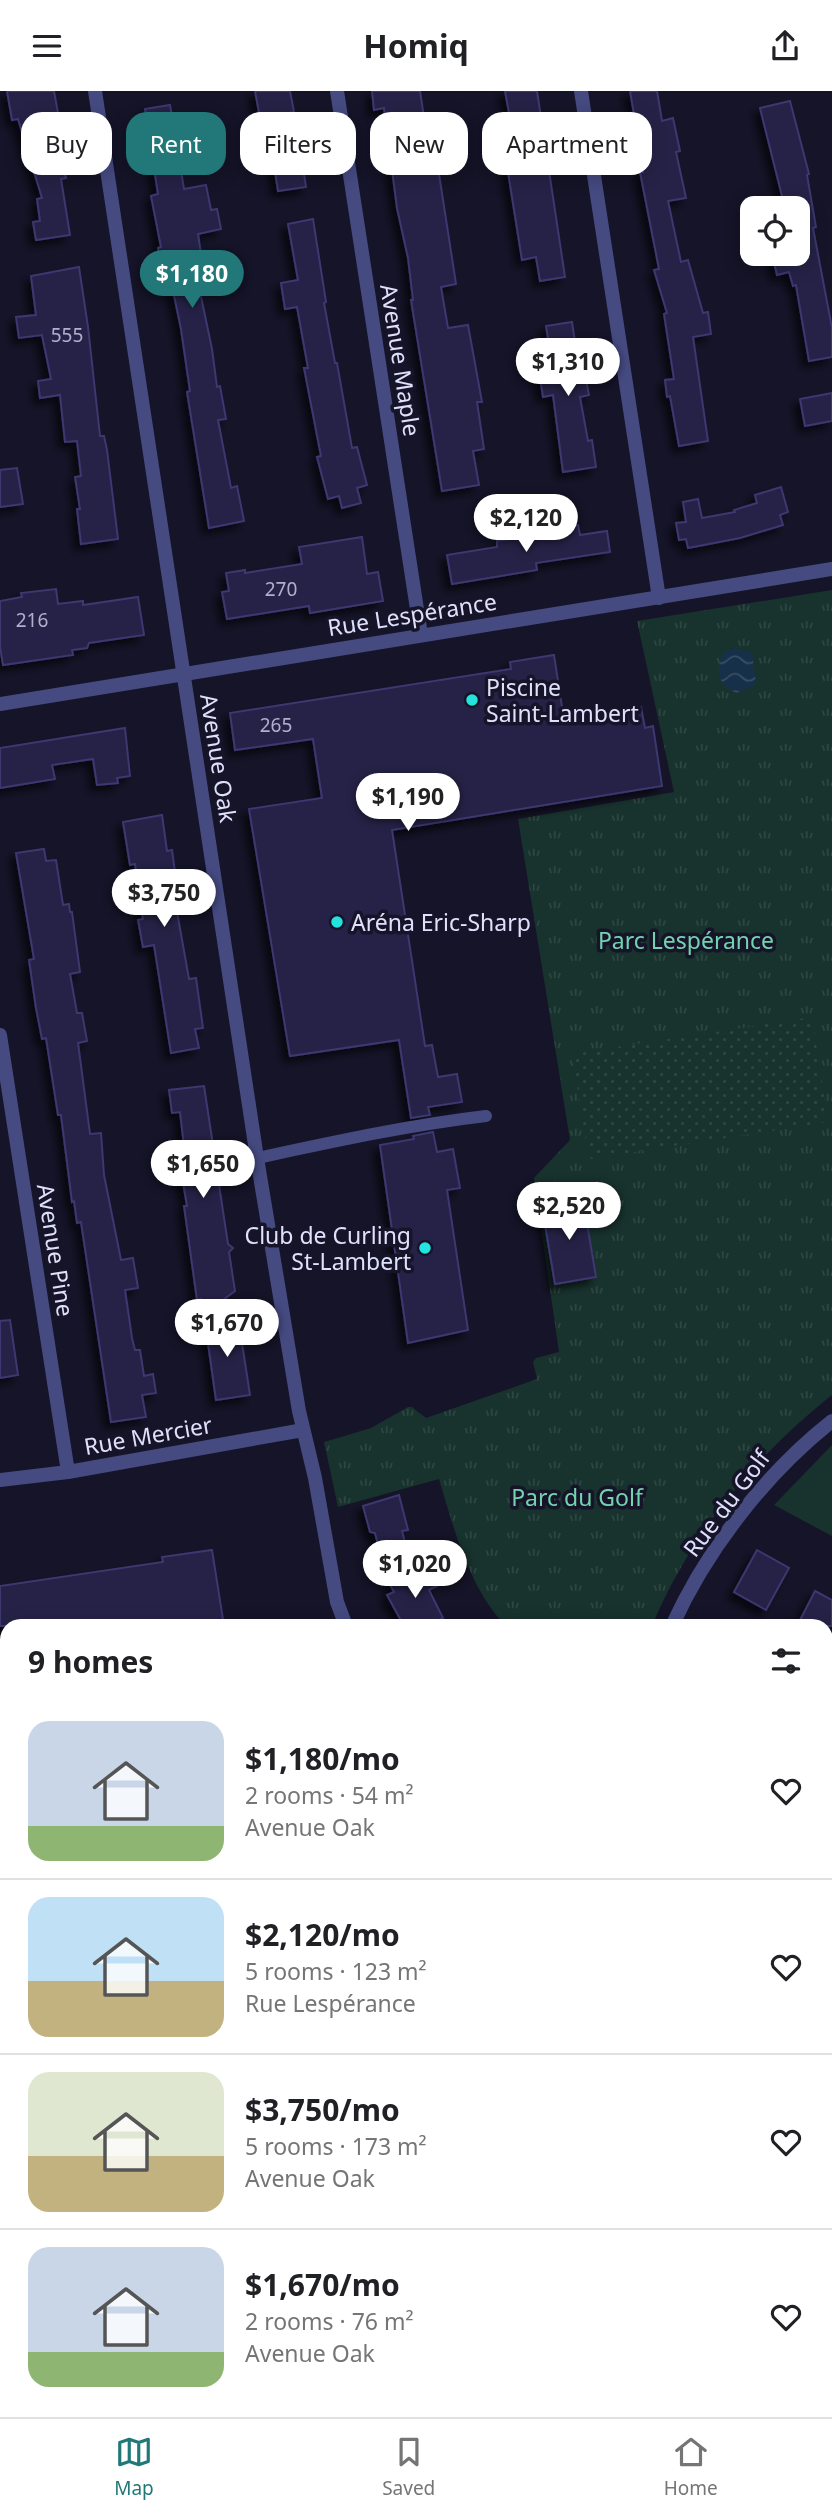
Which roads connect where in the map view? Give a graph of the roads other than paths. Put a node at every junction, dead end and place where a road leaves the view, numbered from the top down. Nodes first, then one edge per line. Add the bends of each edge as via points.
1 (95, 91) edge
2 (337, 91) edge
3 (581, 91) edge
4 (832, 569) edge
5 (659, 598) junction
6 (421, 635) junction
7 (183, 674) junction
8 (0, 704) edge
9 (0, 1035) edge
10 (486, 1117) dead end
11 (257, 1158) junction
12 (832, 1421) edge
13 (303, 1430) junction
14 (68, 1472) junction
15 (0, 1480) edge
16 (343, 1619) edge
17 (678, 1619) edge

1 - 7 street, Avenue Oak
2 - 6 street, Avenue Maple
3 - 5 street
4 - 5 street, Rue Lespérance
5 - 6 street, Rue Lespérance
6 - 7 street, Rue Lespérance
7 - 8 street, Rue Lespérance
7 - 11 street, Avenue Oak
9 - 14 street, Avenue Pine
10 - 11 lane via 314,1144
11 - 13 street, Avenue Oak
12 - 17 street, Rue du Golf via 783,1463 730,1529 704,1567
13 - 14 street, Rue Mercier
13 - 16 street, Avenue Oak
14 - 15 street, Rue Mercier

